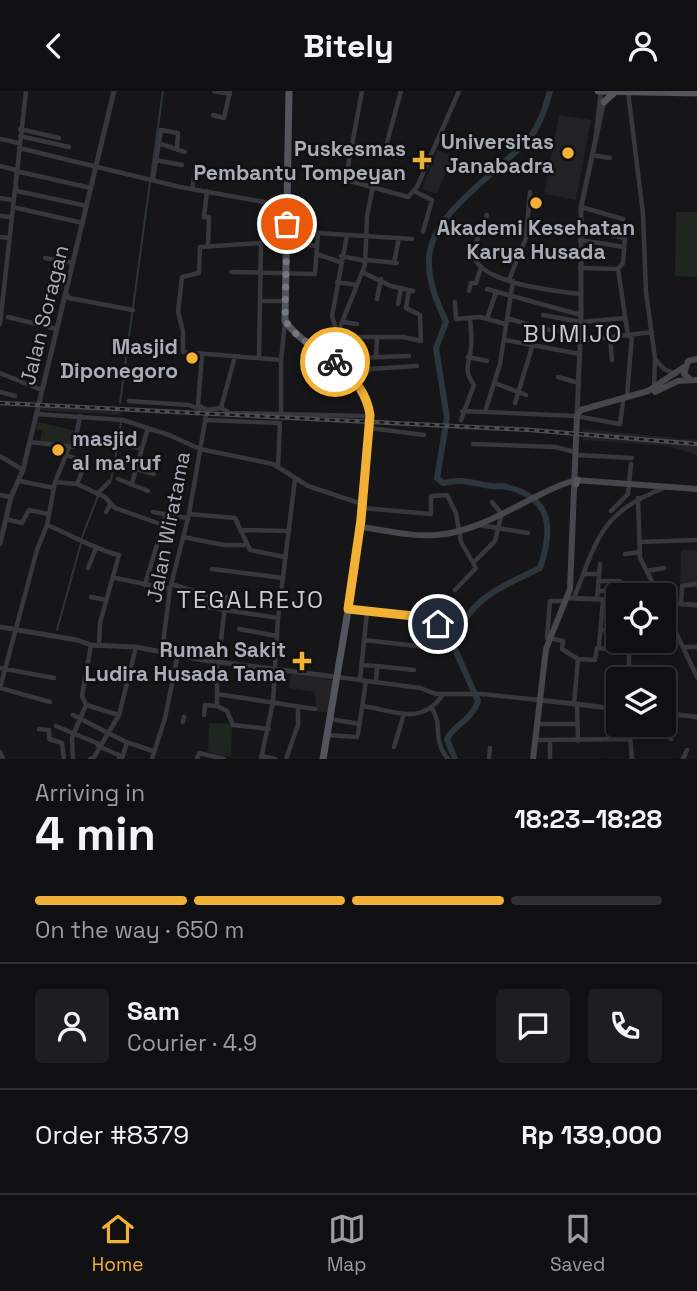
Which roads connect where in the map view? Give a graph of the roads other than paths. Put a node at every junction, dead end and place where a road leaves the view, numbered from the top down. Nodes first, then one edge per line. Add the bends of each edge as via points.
1 (26, 91) edge
2 (114, 91) edge
3 (214, 91) edge
4 (289, 91) edge
5 (362, 91) edge
6 (401, 91) edge
7 (459, 91) edge
8 (601, 91) edge
9 (641, 91) edge
10 (230, 92) edge
11 (616, 92) edge
12 (628, 92) edge
13 (697, 93) edge
14 (602, 101) junction
15 (632, 103) junction
16 (213, 115) dead end
17 (20, 129) junction
18 (20, 136) junction
19 (60, 138) dead end
20 (0, 139) edge
21 (158, 143) junction
22 (352, 145) junction
23 (19, 146) junction
24 (69, 147) dead end
25 (177, 147) junction
26 (185, 152) dead end
27 (591, 155) junction
28 (610, 158) dead end
29 (155, 160) junction
30 (183, 165) dead end
31 (0, 166) edge
32 (96, 167) junction
33 (196, 167) dead end
34 (18, 171) junction
35 (150, 179) junction
36 (373, 186) junction
37 (88, 188) junction
38 (192, 189) junction
39 (207, 191) junction
40 (414, 191) junction
41 (530, 192) dead end
42 (0, 198) edge
43 (11, 200) junction
44 (83, 206) junction
45 (287, 206) junction
46 (581, 207) junction
47 (18, 208) dead end
48 (487, 215) dead end
49 (0, 216) edge
50 (10, 217) junction
51 (623, 219) dead end
52 (83, 223) junction
53 (579, 228) junction
54 (423, 232) dead end
55 (347, 235) junction
56 (368, 236) junction
57 (0, 237) edge
58 (9, 238) junction
59 (399, 238) junction
60 (412, 239) dead end
61 (579, 240) junction
62 (286, 243) junction
63 (208, 246) junction
64 (317, 246) junction
65 (624, 247) junction
66 (316, 254) junction
67 (45, 258) dead end
68 (341, 259) junction
69 (366, 261) junction
70 (73, 264) junction
71 (580, 268) junction
72 (481, 269) junction
73 (618, 269) junction
74 (231, 272) dead end
75 (362, 272) junction
76 (285, 273) junction
77 (261, 274) junction
78 (381, 279) junction
79 (511, 281) junction
80 (337, 282) junction
81 (357, 285) junction
82 (401, 288) junction
83 (488, 289) dead end
84 (2, 291) edge
85 (469, 292) dead end
86 (496, 292) junction
87 (66, 293) junction
88 (580, 294) junction
89 (509, 296) junction
90 (377, 299) dead end
91 (261, 301) junction
92 (284, 301) junction
93 (455, 302) dead end
94 (398, 304) dead end
95 (133, 310) dead end
96 (581, 314) junction
97 (543, 315) dead end
98 (8, 317) dead end
99 (625, 318) junction
100 (470, 319) junction
101 (487, 320) junction
102 (285, 321) junction
103 (506, 321) junction
104 (344, 322) junction
105 (581, 322) junction
106 (0, 324) edge
107 (357, 324) dead end
108 (57, 330) junction
109 (652, 332) junction
110 (630, 335) junction
111 (377, 338) junction
112 (581, 338) junction
113 (610, 338) junction
114 (505, 339) junction
115 (337, 340) junction
116 (532, 347) junction
117 (580, 353) junction
118 (697, 353) edge
119 (202, 354) junction
120 (225, 355) junction
121 (235, 356) junction
122 (409, 356) dead end
123 (328, 357) junction
124 (376, 357) junction
125 (468, 357) junction
126 (259, 358) junction
127 (356, 358) dead end
128 (655, 358) junction
129 (694, 359) edge
130 (281, 360) junction
131 (612, 360) dead end
132 (487, 361) dead end
133 (417, 366) dead end
134 (684, 367) junction
135 (230, 368) junction
136 (0, 373) edge
137 (676, 374) junction
138 (558, 377) dead end
139 (694, 380) edge
140 (355, 381) junction
141 (495, 383) junction
142 (579, 383) junction
143 (654, 389) junction
144 (42, 390) junction
145 (0, 392) edge
146 (362, 392) junction
147 (519, 393) junction
148 (526, 395) dead end
149 (578, 395) junction
150 (15, 396) dead end
151 (625, 400) junction
152 (130, 401) dead end
153 (515, 403) dead end
154 (221, 408) junction
155 (201, 409) junction
156 (584, 409) junction
157 (207, 410) junction
158 (462, 411) junction
159 (485, 412) junction
160 (36, 414) junction
161 (281, 414) junction
162 (366, 416) junction
163 (578, 416) junction
164 (80, 417) junction
165 (205, 420) junction
166 (461, 420) dead end
167 (148, 428) junction
168 (369, 428) junction
169 (424, 435) dead end
170 (30, 442) junction
171 (121, 443) dead end
172 (473, 444) dead end
173 (69, 448) junction
174 (142, 449) junction
175 (200, 449) junction
176 (577, 453) junction
177 (66, 455) junction
178 (0, 456) edge
179 (122, 459) dead end
180 (137, 466) junction
181 (278, 466) junction
182 (23, 470) junction
183 (154, 474) dead end
184 (365, 476) junction
185 (118, 479) dead end
186 (295, 479) junction
187 (20, 481) junction
188 (576, 481) junction
189 (109, 482) dead end
190 (132, 483) junction
191 (77, 484) junction
192 (628, 484) junction
193 (54, 485) junction
194 (668, 487) junction
195 (697, 489) edge
196 (148, 491) dead end
197 (0, 495) edge
198 (98, 495) junction
199 (12, 498) junction
200 (638, 498) junction
201 (492, 502) dead end
202 (110, 505) junction
203 (362, 506) junction
204 (611, 511) dead end
205 (106, 512) dead end
206 (153, 512) dead end
207 (503, 512) junction
208 (166, 514) junction
209 (48, 515) junction
210 (188, 516) junction
211 (6, 519) junction
212 (478, 524) junction
213 (47, 525) junction
214 (163, 525) junction
215 (360, 527) junction
216 (499, 527) junction
217 (240, 530) junction
218 (289, 531) junction
219 (458, 531) junction
220 (528, 533) dead end
221 (183, 537) junction
222 (1, 539) edge
223 (697, 540) edge
224 (639, 542) junction
225 (247, 545) junction
226 (96, 548) junction
227 (640, 552) junction
228 (625, 554) dead end
229 (286, 557) junction
230 (475, 561) junction
231 (600, 564) dead end
232 (88, 568) dead end
233 (664, 568) dead end
234 (212, 569) dead end
235 (647, 571) junction
236 (584, 573) junction
237 (115, 578) junction
238 (283, 578) junction
239 (599, 578) junction
240 (620, 581) dead end
241 (653, 583) edge
242 (695, 584) edge
243 (145, 585) junction
244 (171, 586) junction
245 (455, 590) dead end
246 (598, 591) junction
247 (606, 591) edge
248 (91, 597) dead end
249 (226, 597) dead end
250 (569, 599) junction
251 (106, 600) junction
252 (600, 600) junction
253 (606, 600) edge
254 (676, 604) edge
255 (681, 604) junction
256 (697, 605) edge
257 (348, 609) junction
258 (226, 610) junction
259 (366, 612) junction
260 (278, 618) junction
261 (438, 624) dead end
262 (0, 627) edge
263 (239, 629) dead end
264 (600, 630) junction
265 (606, 630) edge
266 (14, 631) junction
267 (676, 632) edge
268 (277, 636) junction
269 (548, 639) junction
270 (221, 640) dead end
271 (364, 640) junction
272 (676, 641) edge
273 (680, 641) junction
274 (91, 645) junction
275 (99, 646) junction
276 (599, 646) dead end
277 (136, 647) junction
278 (426, 647) dead end
279 (683, 647) junction
280 (697, 647) edge
281 (606, 649) edge
282 (162, 651) junction
283 (178, 654) junction
284 (578, 659) junction
285 (217, 662) junction
286 (362, 665) junction
287 (377, 666) junction
288 (2, 669) edge
289 (275, 669) junction
290 (414, 670) dead end
291 (336, 677) junction
292 (697, 677) edge
293 (54, 678) dead end
294 (363, 681) junction
295 (376, 682) junction
296 (217, 694) junction
297 (443, 695) junction
298 (540, 700) junction
299 (50, 702) dead end
300 (273, 702) junction
301 (575, 704) junction
302 (86, 705) junction
303 (217, 706) junction
304 (363, 706) junction
305 (298, 707) junction
306 (432, 708) junction
307 (606, 708) edge
308 (315, 709) dead end
309 (404, 714) junction
310 (72, 715) dead end
311 (119, 715) junction
312 (204, 715) dead end
313 (676, 715) edge
314 (697, 717) edge
315 (80, 719) junction
316 (330, 719) junction
317 (360, 724) junction
318 (537, 724) junction
319 (577, 724) junction
320 (56, 726) dead end
321 (38, 729) dead end
322 (269, 729) junction
323 (108, 733) junction
324 (75, 734) junction
325 (326, 735) junction
326 (629, 739) joint
327 (536, 740) junction
328 (550, 741) junction
329 (578, 741) junction
330 (127, 743) junction
331 (99, 745) junction
332 (394, 747) dead end
333 (490, 748) dead end
334 (687, 750) dead end
335 (153, 751) junction
336 (0, 752) edge
337 (261, 758) edge
338 (3, 759) edge
339 (64, 759) edge
340 (73, 759) edge
341 (90, 759) edge
342 (121, 759) edge
343 (152, 759) edge
344 (197, 759) edge
345 (224, 759) edge
346 (275, 759) edge
347 (286, 759) edge
348 (323, 759) edge
349 (449, 759) edge
350 (489, 759) edge
351 (533, 759) edge
352 (550, 759) edge
353 (632, 759) edge
354 (683, 759) edge

1 - 17 street
2 - 32 street, Jalan Soragan
3 - 10 street
4 - 45 main road
5 - 22 street
6 - 22 street via 385,150
7 - 40 street
8 - 11 main road
8 - 14 main road
8 - 14 street
9 - 12 main road
9 - 13 main road
9 - 15 street
10 - 16 street via 225,118
11 - 12 main road
11 - 14 main road
12 - 15 street
14 - 27 street
15 - 109 street
17 - 18 street
17 - 19 street
18 - 23 street
18 - 24 street
20 - 23 street
21 - 25 street
21 - 25 street via 161,129 172,130 179,135
21 - 29 street
22 - 36 street via 348,179
23 - 32 street
23 - 34 street
25 - 26 street
27 - 28 street
27 - 46 street
29 - 30 street
29 - 35 street
31 - 34 street
32 - 35 street
32 - 37 street, Jalan Soragan
33 - 38 street
34 - 37 street
34 - 43 street
34 - 44 street via 17,191
35 - 38 street
36 - 40 street via 408,197
36 - 56 street
37 - 44 street, Jalan Soragan
38 - 39 street
39 - 45 street
39 - 63 street
40 - 54 street via 432,201
41 - 79 street via 526,238
42 - 43 street
43 - 50 street
44 - 52 street, Jalan Soragan
45 - 62 main road
46 - 51 street
46 - 53 street
47 - 52 street
48 - 72 street via 475,258
49 - 50 street
50 - 58 street
52 - 70 street, Jalan Soragan
53 - 61 street
53 - 65 street via 624,238
55 - 56 street
55 - 64 street via 317,235
55 - 68 street
56 - 59 street
56 - 69 street
57 - 58 street
58 - 84 street
59 - 60 street
59 - 69 street via 396,263
61 - 65 street
61 - 71 street
62 - 64 street
62 - 76 main road
63 - 77 street via 261,243
63 - 119 street via 200,247 199,273 182,277 178,293 183,352
64 - 66 street
65 - 73 street via 623,265
66 - 68 street
66 - 76 street via 315,273
67 - 70 street
68 - 69 street
68 - 80 street
69 - 75 street
70 - 87 street, Jalan Soragan
71 - 73 street
71 - 88 street
72 - 79 street
72 - 85 street
73 - 99 street
74 - 77 street
75 - 78 street
75 - 81 street
76 - 77 street
76 - 92 main road
77 - 91 street
78 - 82 street
78 - 90 street
79 - 88 street
79 - 89 street
80 - 81 street
80 - 115 street via 332,316
81 - 104 street
82 - 94 street
82 - 111 street via 411,291 406,308 420,315 419,341
83 - 86 street
84 - 106 street
86 - 89 street
86 - 101 street
87 - 95 street
87 - 108 street, Jalan Soragan
88 - 96 street
89 - 96 street
89 - 103 street
91 - 92 street
91 - 126 street
92 - 102 main road
93 - 100 street via 455,318
96 - 105 street
97 - 105 street
98 - 108 street
99 - 105 street
99 - 110 street
100 - 101 street
100 - 125 street
101 - 103 street
102 - 123 main road
102 - 130 street
103 - 112 street
103 - 114 street
104 - 107 street
104 - 115 street
105 - 112 street
108 - 144 street, Jalan Soragan
109 - 110 street
109 - 128 street
110 - 113 street
110 - 151 street
111 - 115 street
111 - 124 street
112 - 113 street
112 - 117 street
113 - 131 street
114 - 116 street
114 - 141 street
115 - 123 street
116 - 117 street
116 - 147 street
117 - 142 street
118 - 129 main road
119 - 120 street
119 - 155 street
120 - 121 street
120 - 135 street
121 - 126 street
121 - 135 street
122 - 124 street
123 - 140 main road
124 - 127 street
125 - 132 street
125 - 158 street via 466,373 474,385
126 - 130 street
128 - 137 street
128 - 143 street
129 - 134 main road
130 - 161 street
133 - 140 street via 370,369
134 - 137 main road
134 - 139 main road via 686,376
135 - 154 street
136 - 144 street
137 - 143 main road
138 - 142 street
139 - 151 main road
140 - 146 main road
141 - 147 street
141 - 159 street
142 - 149 street
143 - 151 main road
144 - 160 street, Jalan Soragan
145 - 150 street
146 - 162 main road
146 - 168 main road via 369,407
147 - 148 street
147 - 153 street
149 - 156 street
149 - 163 street
151 - 156 main road
151 - 163 main road
151 - 163 street via 620,424
152 - 155 street
154 - 157 street
154 - 161 street via 225,412
155 - 157 street
156 - 163 main road
157 - 165 street, Jalan Wiratama
158 - 159 street
158 - 166 street
159 - 163 street
160 - 164 street
160 - 170 street, Jalan Soragan
161 - 162 street
162 - 184 main road
163 - 176 main road
164 - 167 street via 122,420
164 - 173 street via 75,445
165 - 175 street, Jalan Wiratama
165 - 181 street via 279,423
167 - 174 street
167 - 175 street
168 - 169 street
168 - 184 main road
170 - 173 street
170 - 182 street, Jalan Soragan
171 - 174 street
172 - 176 street via 555,447
173 - 177 street
174 - 180 street
175 - 181 street
175 - 210 street, Jalan Wiratama
176 - 188 main road
176 - 192 street via 631,461
177 - 191 street via 86,462
177 - 193 street
178 - 182 street
179 - 180 street
180 - 183 street
180 - 190 street
181 - 186 street
182 - 187 street, Jalan Soragan
184 - 203 main road
185 - 190 street
186 - 203 street
186 - 218 street
187 - 193 street
187 - 199 street, Jalan Soragan
188 - 192 main road
188 - 207 main road
188 - 250 main road
189 - 198 street
190 - 196 street
191 - 193 street
191 - 198 street
192 - 194 main road
192 - 204 street via 626,499
193 - 209 street
194 - 195 main road
194 - 200 street
197 - 199 street
198 - 202 street
199 - 211 street, Jalan Soragan
200 - 224 street
200 - 236 street via 604,528
201 - 207 street
202 - 205 street
202 - 214 street
203 - 215 main road
203 - 219 street via 431,514 431,496 444,494 456,513
206 - 208 street
207 - 212 main road
207 - 216 street
208 - 210 street
208 - 214 street
209 - 211 street via 28,510 22,524
209 - 213 street
210 - 217 street via 235,518
210 - 221 street, Jalan Wiratama
211 - 222 street, Jalan Soragan
212 - 216 street
212 - 219 main road
213 - 226 street
213 - 266 street
214 - 243 street
215 - 219 main road via 425,535
215 - 257 main road
216 - 220 street
216 - 230 street via 495,541
217 - 218 street
217 - 225 street
218 - 229 street
219 - 230 street
221 - 225 street
221 - 244 street, Jalan Wiratama
223 - 224 street
224 - 227 street
225 - 229 street via 256,553
226 - 232 street
226 - 237 street via 119,555
227 - 228 street
227 - 235 street
229 - 238 street
230 - 245 street via 475,571
231 - 239 street
233 - 235 street
234 - 238 street
235 - 241 street
236 - 239 street
236 - 250 street
237 - 243 street
237 - 251 street
238 - 260 street
239 - 240 street
239 - 246 street
242 - 255 street via 682,586
243 - 244 street
244 - 258 street via 207,595 206,607
244 - 282 street, Jalan Wiratama
246 - 247 street
246 - 252 street
248 - 251 street
249 - 258 street
250 - 252 street
250 - 269 main road
250 - 269 street via 550,601
251 - 275 street
252 - 253 street
252 - 264 street
254 - 255 street
255 - 256 street
257 - 259 street
257 - 291 main road
258 - 260 street
258 - 270 street
259 - 261 street via 423,617
259 - 271 street
260 - 268 street
262 - 266 street
263 - 268 street
264 - 265 street
264 - 276 street
266 - 274 street
266 - 288 street
267 - 273 street
268 - 289 street
269 - 284 street via 563,641 562,649
269 - 298 main road
271 - 278 street
271 - 286 street
272 - 273 street
273 - 279 street
274 - 275 street
274 - 302 street via 82,696
275 - 277 street
277 - 282 street
277 - 311 street
279 - 280 street
279 - 292 street
281 - 284 street via 597,648 595,660
282 - 283 street
283 - 285 street
283 - 335 street
284 - 301 street
285 - 289 street
285 - 296 street
286 - 287 street
286 - 294 street
287 - 290 street
287 - 295 street
288 - 293 street
288 - 299 street via 0,688
289 - 291 street
289 - 300 street
291 - 294 street
291 - 316 main road
294 - 295 street
294 - 304 street
295 - 297 street
296 - 300 street
296 - 303 street
297 - 298 street
297 - 306 street
298 - 301 street
298 - 318 main road
300 - 305 street
300 - 322 street
301 - 307 street
301 - 319 street
302 - 311 street
302 - 315 street
303 - 312 street via 205,705
303 - 322 street via 227,711 233,725
304 - 309 street
304 - 317 street
305 - 308 street
305 - 347 street
306 - 309 street
306 - 349 street via 438,720 438,745
309 - 332 street
310 - 315 street
311 - 323 street
313 - 314 street
315 - 323 street
315 - 324 street
316 - 317 street
316 - 325 main road
317 - 325 street via 358,735
318 - 319 street
318 - 327 main road
319 - 329 street
320 - 324 street
321 - 339 street via 49,730 49,739 62,743
322 - 337 street
323 - 330 street
323 - 331 street
324 - 331 street
324 - 340 street
325 - 348 main road
326 - 329 street
326 - 353 street
327 - 328 street
327 - 351 main road
328 - 329 street
328 - 352 street
330 - 335 street
330 - 342 street
331 - 341 street
331 - 342 street
333 - 350 street
334 - 354 street
335 - 343 street
336 - 338 street
337 - 346 street
344 - 345 street via 199,753

